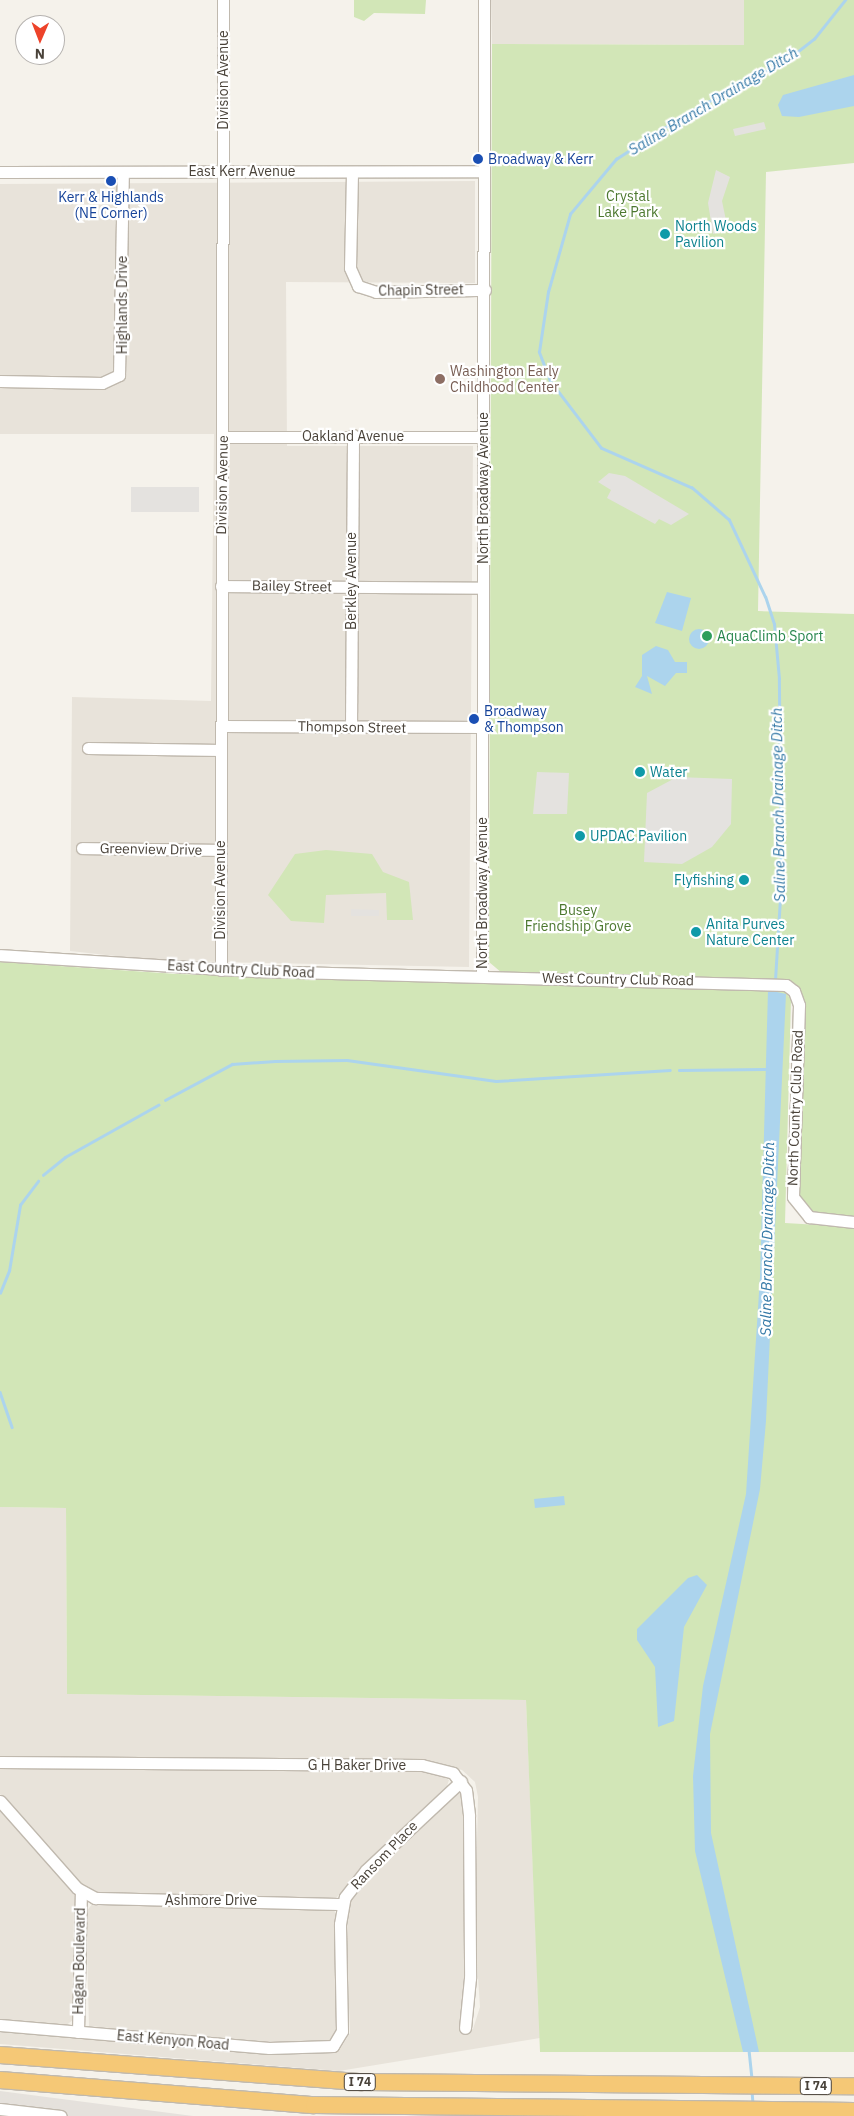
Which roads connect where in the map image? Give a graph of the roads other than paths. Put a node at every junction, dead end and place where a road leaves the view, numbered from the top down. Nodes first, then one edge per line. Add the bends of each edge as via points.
1 (223, 0) edge
2 (484, 0) edge
3 (225, 170) junction
4 (484, 171) junction
5 (0, 172) edge
6 (352, 173) junction
7 (123, 174) junction
8 (485, 290) junction
9 (0, 381) edge
10 (353, 435) junction
11 (223, 437) junction
12 (483, 437) junction
13 (221, 586) junction
14 (351, 588) junction
15 (483, 588) junction
16 (221, 726) junction
17 (351, 727) junction
18 (482, 727) junction
19 (88, 748) dead end
20 (221, 750) junction
21 (82, 848) dead end
22 (220, 850) junction
23 (0, 955) edge
24 (221, 970) junction
25 (482, 976) junction
26 (753, 982) joint
27 (854, 1222) edge
28 (0, 1762) edge
29 (461, 1781) junction
30 (0, 1800) edge
31 (81, 1892) junction
32 (342, 1904) junction
33 (0, 2024) edge
34 (465, 2028) dead end
35 (78, 2032) junction
36 (341, 2037) joint
37 (0, 2055) edge
38 (0, 2080) edge
39 (854, 2086) edge
40 (0, 2109) edge
41 (854, 2111) edge
42 (61, 2116) edge

1 - 3 street, Division Avenue
2 - 4 street, North Broadway Avenue
3 - 6 street, East Kerr Avenue
3 - 7 street, East Kerr Avenue
3 - 11 street, Division Avenue
4 - 6 street, East Kerr Avenue
4 - 8 street, North Broadway Avenue
5 - 7 street, East Kerr Avenue
6 - 8 street, Chapin Street via 350,268 358,286 376,292
7 - 9 street, Highlands Drive via 119,375 102,383
8 - 12 street, North Broadway Avenue
10 - 11 street, Oakland Avenue
10 - 12 street, Oakland Avenue
10 - 14 street, Berkley Avenue
11 - 13 street, Division Avenue
12 - 15 street, North Broadway Avenue
13 - 14 street, Bailey Street
13 - 16 street, Division Avenue
14 - 15 street, Bailey Street
14 - 17 street, Berkley Avenue
15 - 18 street, North Broadway Avenue
16 - 17 street, Thompson Street
16 - 20 street, Division Avenue
17 - 18 street, Thompson Street
18 - 25 street, North Broadway Avenue
19 - 20 street
20 - 22 street, Division Avenue
21 - 22 street, Greenview Drive
22 - 24 street, Division Avenue
23 - 24 street, East Country Club Road
24 - 25 street, East Country Club Road
25 - 26 street, West Country Club Road
26 - 27 street, North Country Club Road via 791,988 799,1005 793,1197 809,1217
28 - 29 street, G H Baker Drive via 422,1765 444,1769
29 - 32 street, Ransom Place via 366,1870
29 - 34 street via 469,1816 470,1978
30 - 31 street, Hagan Boulevard
31 - 32 street, Ashmore Drive via 104,1900
31 - 35 street, Hagan Boulevard
32 - 36 street, Ransom Place
33 - 35 street, East Kenyon Road
35 - 36 street, East Kenyon Road via 269,2048 333,2046
37 - 39 highway, I 74 via 362,2082
38 - 41 highway, I 74 via 314,2105
40 - 42 street

